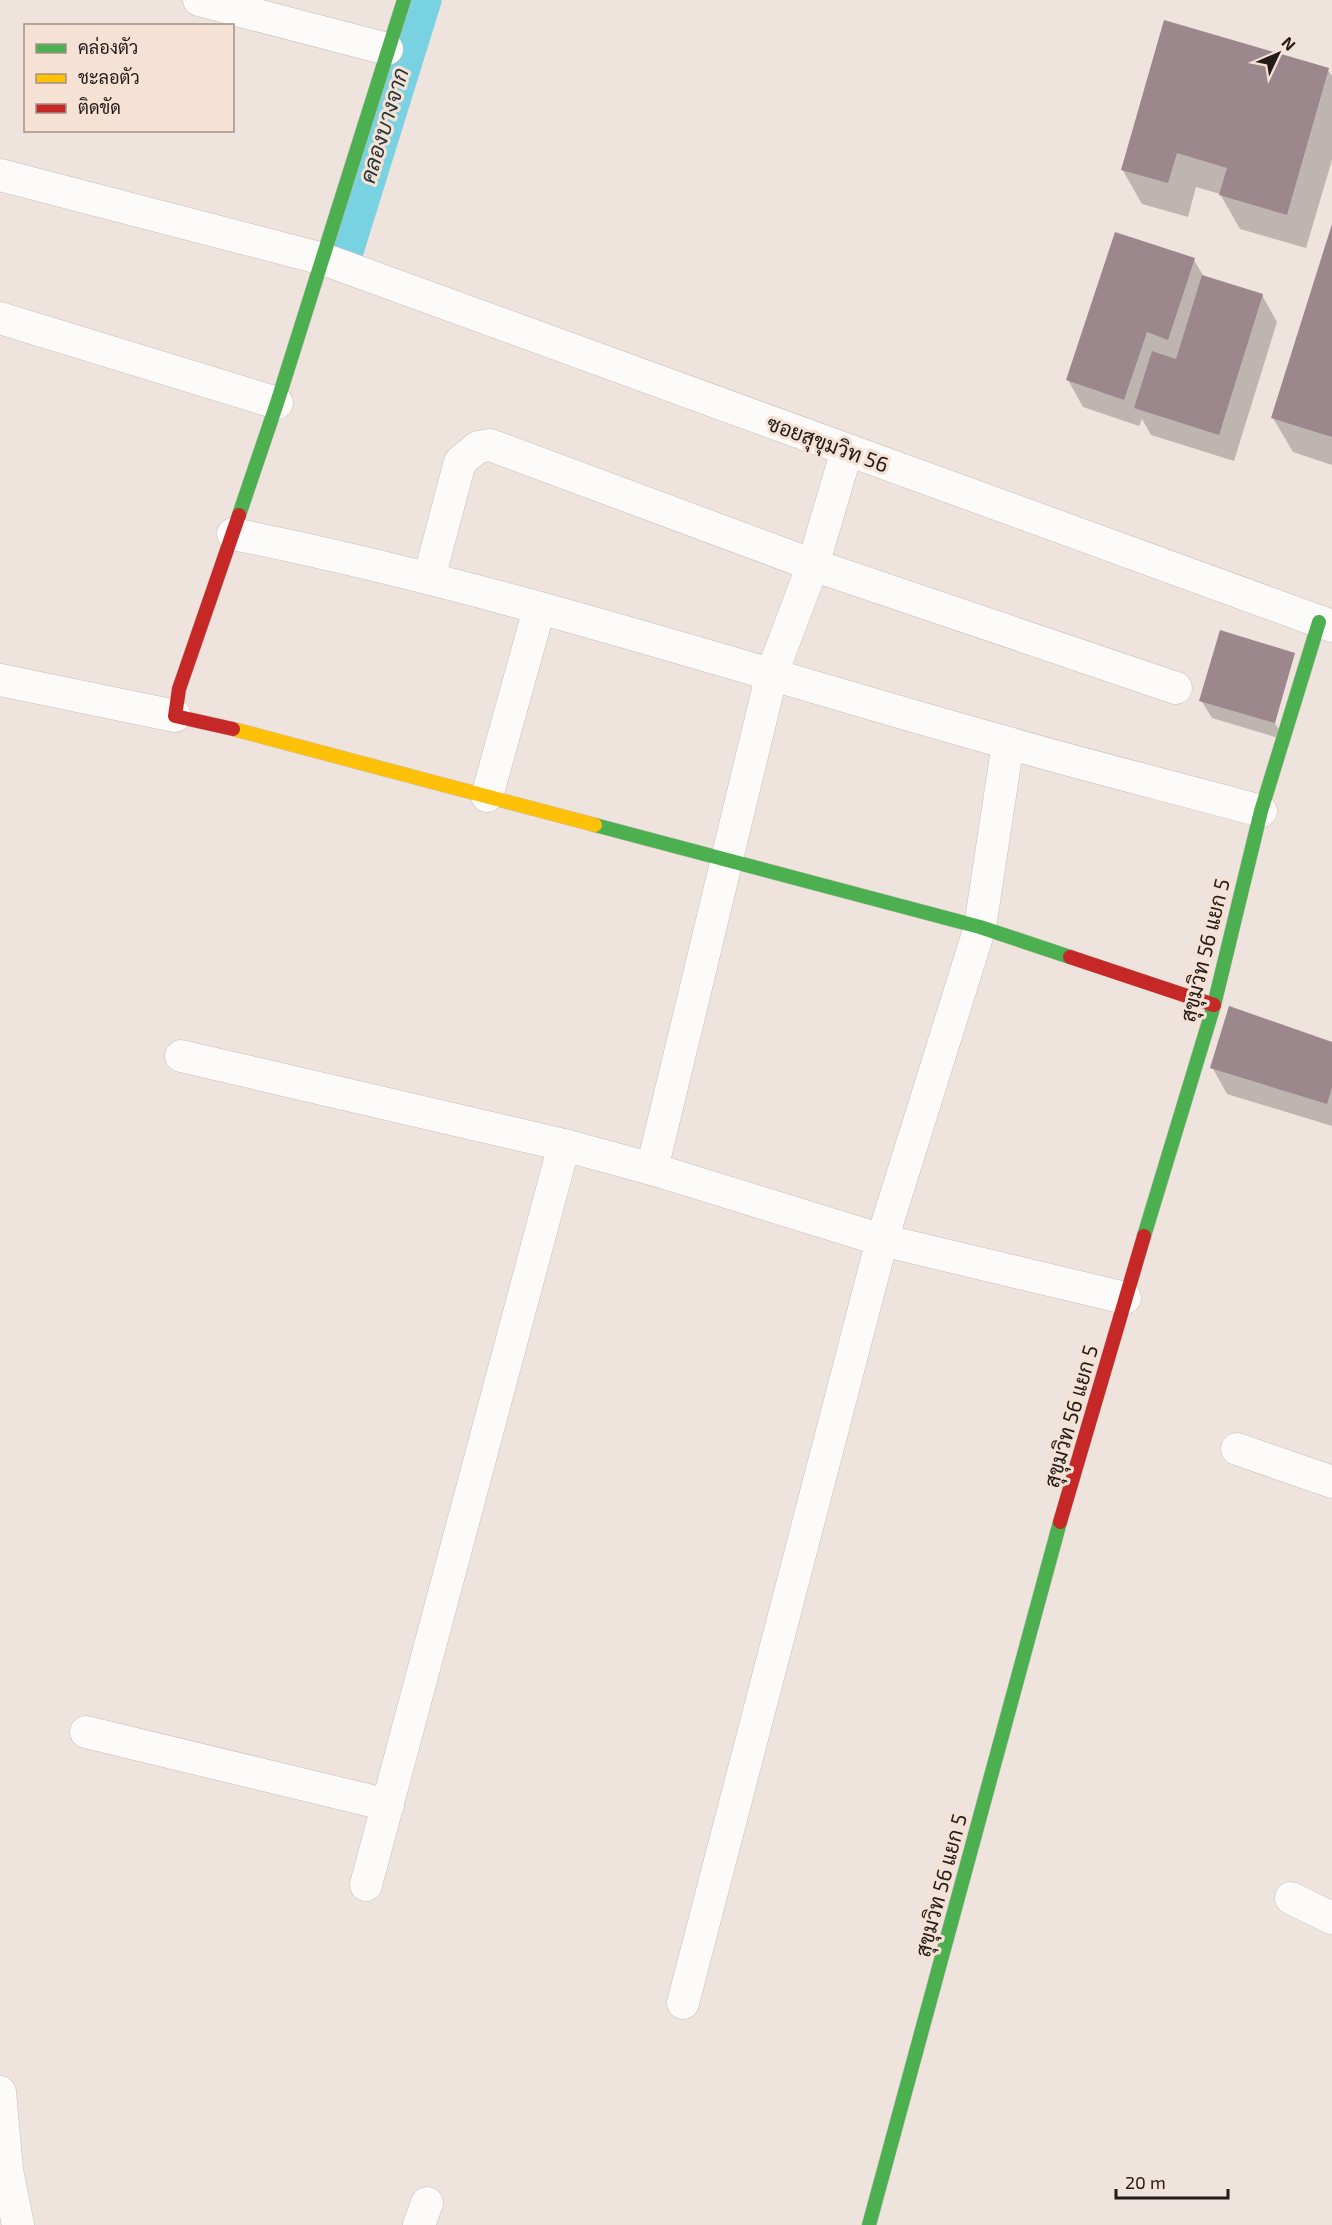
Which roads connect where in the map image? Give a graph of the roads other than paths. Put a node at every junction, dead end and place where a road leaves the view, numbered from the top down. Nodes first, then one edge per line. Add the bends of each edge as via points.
1 (198, 0) edge
2 (404, 0) edge
3 (387, 49) junction
4 (0, 175) edge
5 (323, 260) junction
6 (0, 318) edge
7 (277, 403) junction
8 (847, 450) junction
9 (232, 534) junction
10 (813, 565) junction
11 (429, 578) junction
12 (539, 609) junction
13 (1326, 624) edge
14 (772, 673) junction
15 (0, 680) edge
16 (1176, 688) dead end
17 (175, 716) junction
18 (1008, 743) junction
19 (487, 796) junction
20 (1261, 811) junction
21 (726, 860) junction
22 (980, 927) junction
23 (1214, 1005) junction
24 (181, 1056) dead end
25 (564, 1145) junction
26 (652, 1169) junction
27 (882, 1240) junction
28 (1125, 1298) junction
29 (1237, 1449) dead end
30 (1332, 1482) edge
31 (86, 1732) dead end
32 (388, 1805) junction
33 (366, 1886) dead end
34 (1291, 1898) dead end
35 (1332, 1918) edge
36 (683, 2003) dead end
37 (0, 2092) edge
38 (18, 2225) edge
39 (869, 2225) edge

1 - 3 street
2 - 3 street
3 - 5 street
4 - 5 street, ซอยสุขุมวิท 56
5 - 7 street
5 - 8 street, ซอยสุขุมวิท 56
6 - 7 street
7 - 9 street
8 - 10 street
8 - 13 street, ซอยสุขุมวิท 56
9 - 11 street
9 - 17 street via 179,689
10 - 11 street via 490,445 478,447 460,462
10 - 14 street
10 - 16 street
11 - 12 street
12 - 14 street
12 - 19 street
13 - 20 street, สุขุมวิท 56 แยก 5
14 - 18 street
14 - 21 street
15 - 17 street
17 - 19 street
18 - 20 street
18 - 22 street
19 - 21 street
20 - 23 street, สุขุมวิท 56 แยก 5
21 - 22 street
21 - 26 street
22 - 23 street
22 - 27 street
23 - 28 street, สุขุมวิท 56 แยก 5
24 - 25 street
25 - 26 street
25 - 32 street
26 - 27 street
27 - 28 street
27 - 36 street
28 - 39 street, สุขุมวิท 56 แยก 5 via 1039,1598
29 - 30 street
31 - 32 street
32 - 33 street
34 - 35 street
37 - 38 street via 7,2170

